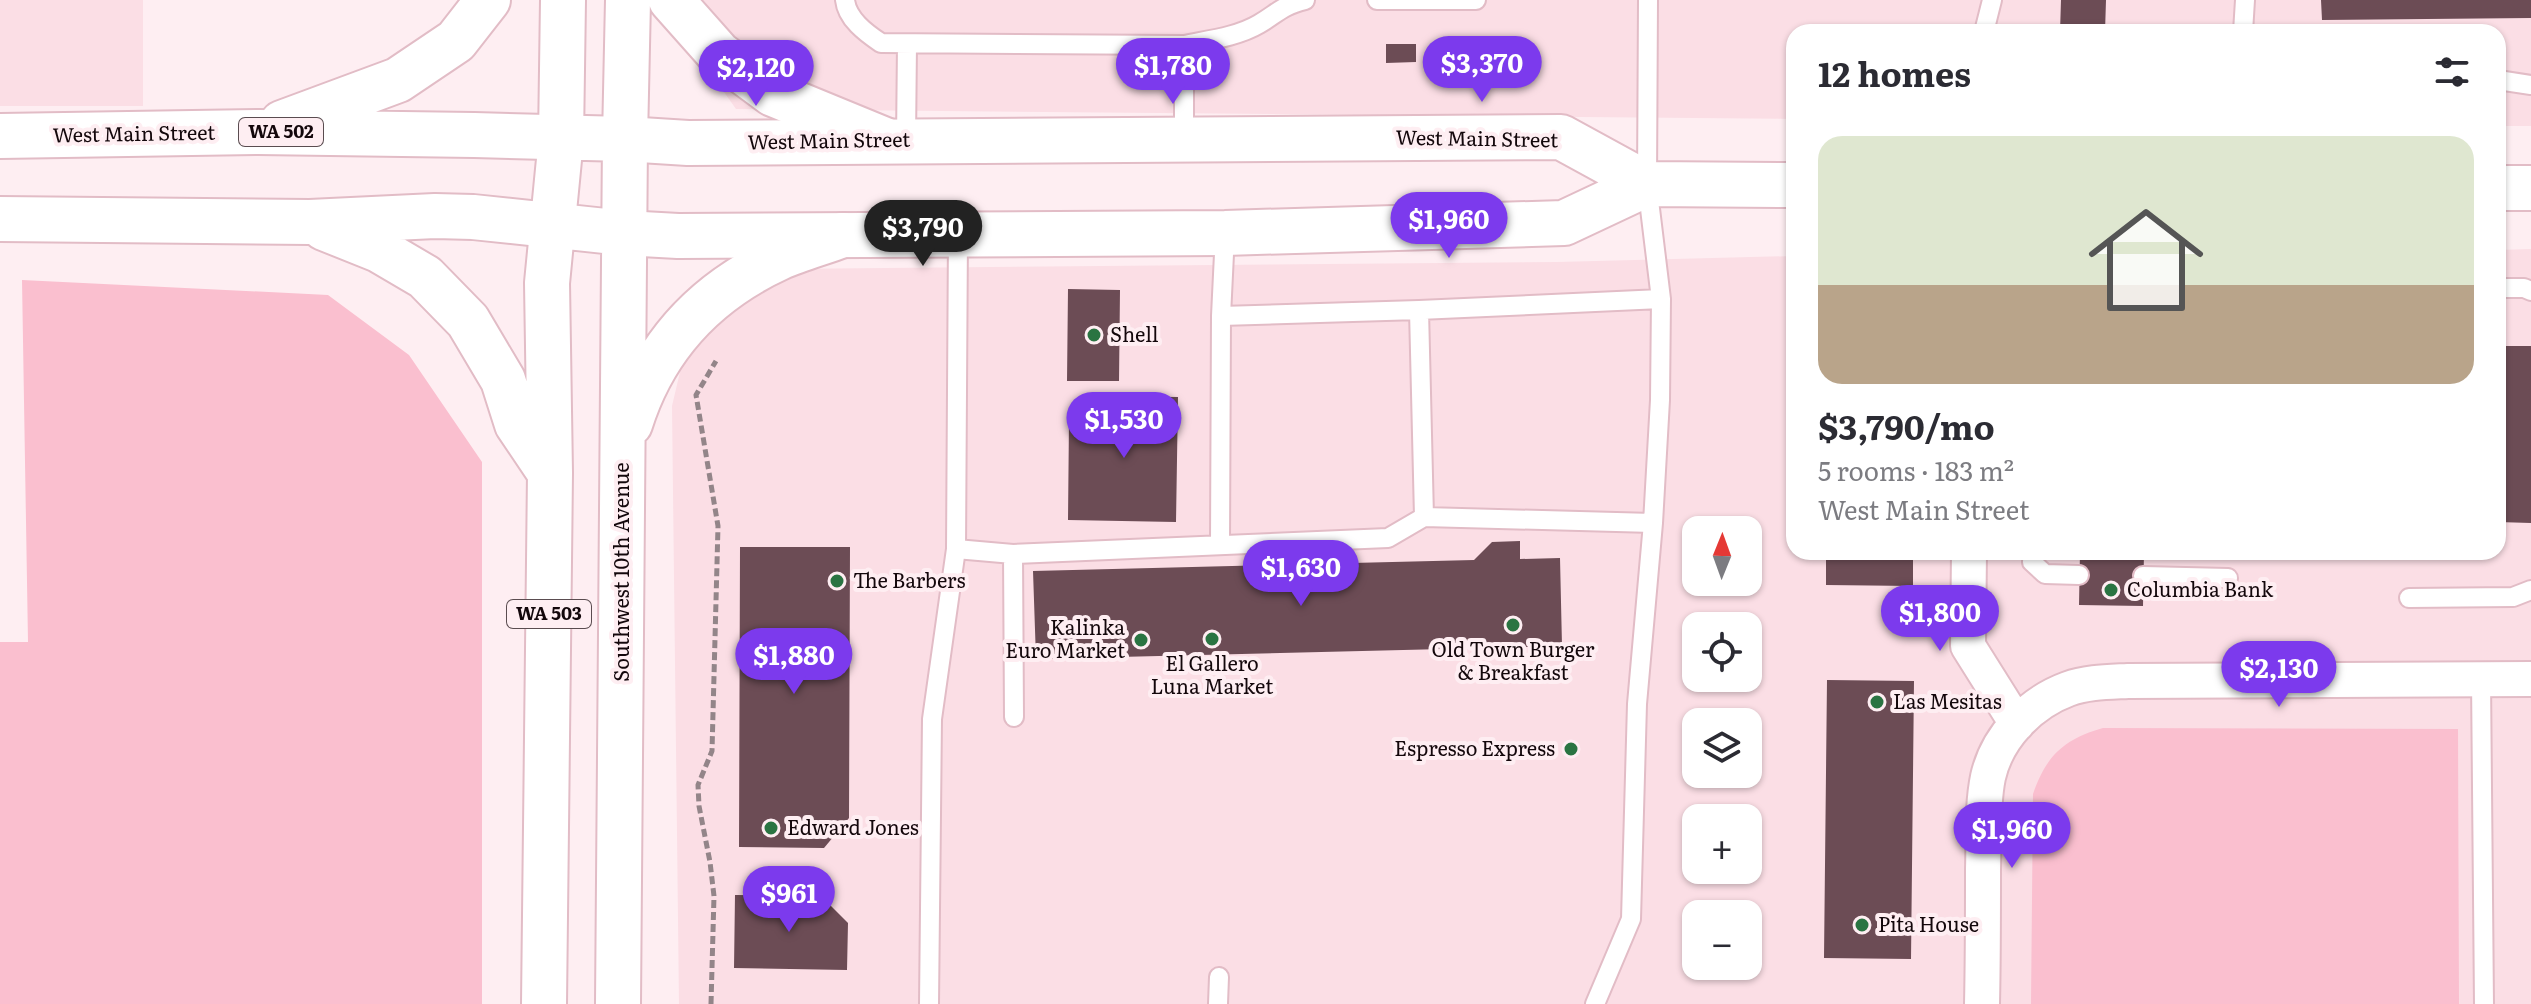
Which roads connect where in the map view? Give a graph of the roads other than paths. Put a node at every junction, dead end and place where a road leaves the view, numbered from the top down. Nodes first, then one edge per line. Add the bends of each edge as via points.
1 (488, 0) edge
2 (563, 0) edge
3 (628, 0) edge
4 (671, 0) edge
5 (845, 0) edge
6 (1305, 0) edge
7 (1377, 0) edge
8 (1476, 0) edge
9 (1648, 0) edge
10 (1992, 0) edge
11 (2245, 0) edge
12 (1986, 24) edge
13 (2244, 24) edge
14 (907, 44) junction
15 (1184, 45) junction
16 (2506, 81) edge
17 (2531, 85) edge
18 (258, 132) junction
19 (0, 136) edge
20 (561, 139) junction
21 (625, 139) junction
22 (1184, 139) junction
23 (896, 140) junction
24 (1647, 184) junction
25 (1786, 185) edge
26 (2506, 188) edge
27 (2531, 188) edge
28 (0, 219) edge
29 (310, 222) junction
30 (553, 225) junction
31 (624, 233) junction
32 (958, 233) junction
33 (1225, 233) junction
34 (843, 235) junction
35 (2506, 288) edge
36 (2531, 291) edge
37 (1661, 299) junction
38 (1419, 310) junction
39 (1221, 316) junction
40 (623, 445) junction
41 (550, 473) junction
42 (1424, 517) junction
43 (1653, 523) junction
44 (1220, 545) junction
45 (956, 549) junction
46 (1013, 554) junction
47 (1969, 560) edge
48 (2032, 560) edge
49 (2079, 575) dead end
50 (2143, 576) dead end
51 (2228, 578) dead end
52 (2531, 590) edge
53 (2409, 598) dead end
54 (2481, 679) junction
55 (2531, 679) edge
56 (1014, 717) dead end
57 (2017, 724) junction
58 (1219, 977) dead end
59 (544, 1004) edge
60 (618, 1004) edge
61 (929, 1004) edge
62 (1218, 1004) edge
63 (1595, 1004) edge
64 (1982, 1004) edge
65 (2484, 1004) edge

1 - 18 main road via 456,41 398,80
2 - 20 main road, WA 503
3 - 21 main road, Southwest 10th Avenue
4 - 23 main road via 719,54 773,94
5 - 14 lane via 863,31 881,43
6 - 15 lane via 1230,36
7 - 8 lane
9 - 24 lane
10 - 12 lane
11 - 13 lane
14 - 15 lane
14 - 23 lane
15 - 22 lane
16 - 17 lane
18 - 19 main road, West Main Street / WA 502
18 - 20 main road, West Main Street / WA 502
20 - 21 main road, West Main Street / WA 502
20 - 30 main road, WA 503
21 - 23 main road, West Main Street
21 - 31 main road, Southwest 10th Avenue
22 - 23 main road, West Main Street
22 - 24 main road, West Main Street via 1561,137
24 - 25 main road, West Main Street
24 - 33 main road, West Main Street via 1564,223
24 - 37 lane
26 - 27 main road
28 - 29 main road, West Main Street
29 - 30 main road, West Main Street via 435,216
29 - 41 main road via 379,250 425,277 468,321 503,380 517,424
30 - 31 main road, West Main Street
30 - 41 main road, WA 503 via 547,283
31 - 34 main road, West Main Street
31 - 40 main road, Southwest 10th Avenue
32 - 33 main road, West Main Street
32 - 34 main road, West Main Street
32 - 45 lane
33 - 39 lane
34 - 40 main road via 778,259 711,298 669,343 639,393
35 - 36 lane
37 - 38 lane
37 - 43 lane
38 - 39 lane
38 - 42 lane
39 - 44 lane
40 - 60 main road, Southwest 10th Avenue
41 - 59 main road, WA 503
42 - 43 lane
42 - 44 lane via 1388,538
43 - 63 lane via 1637,704 1631,919
44 - 46 lane
45 - 46 lane
45 - 61 lane via 932,719
46 - 56 lane
47 - 57 street via 1968,646
48 - 49 lane via 2045,574
50 - 51 lane
52 - 53 lane via 2513,597
54 - 55 street
54 - 57 street via 2090,683 2051,697
54 - 65 lane
57 - 64 street via 1995,755 1985,796
58 - 62 lane

